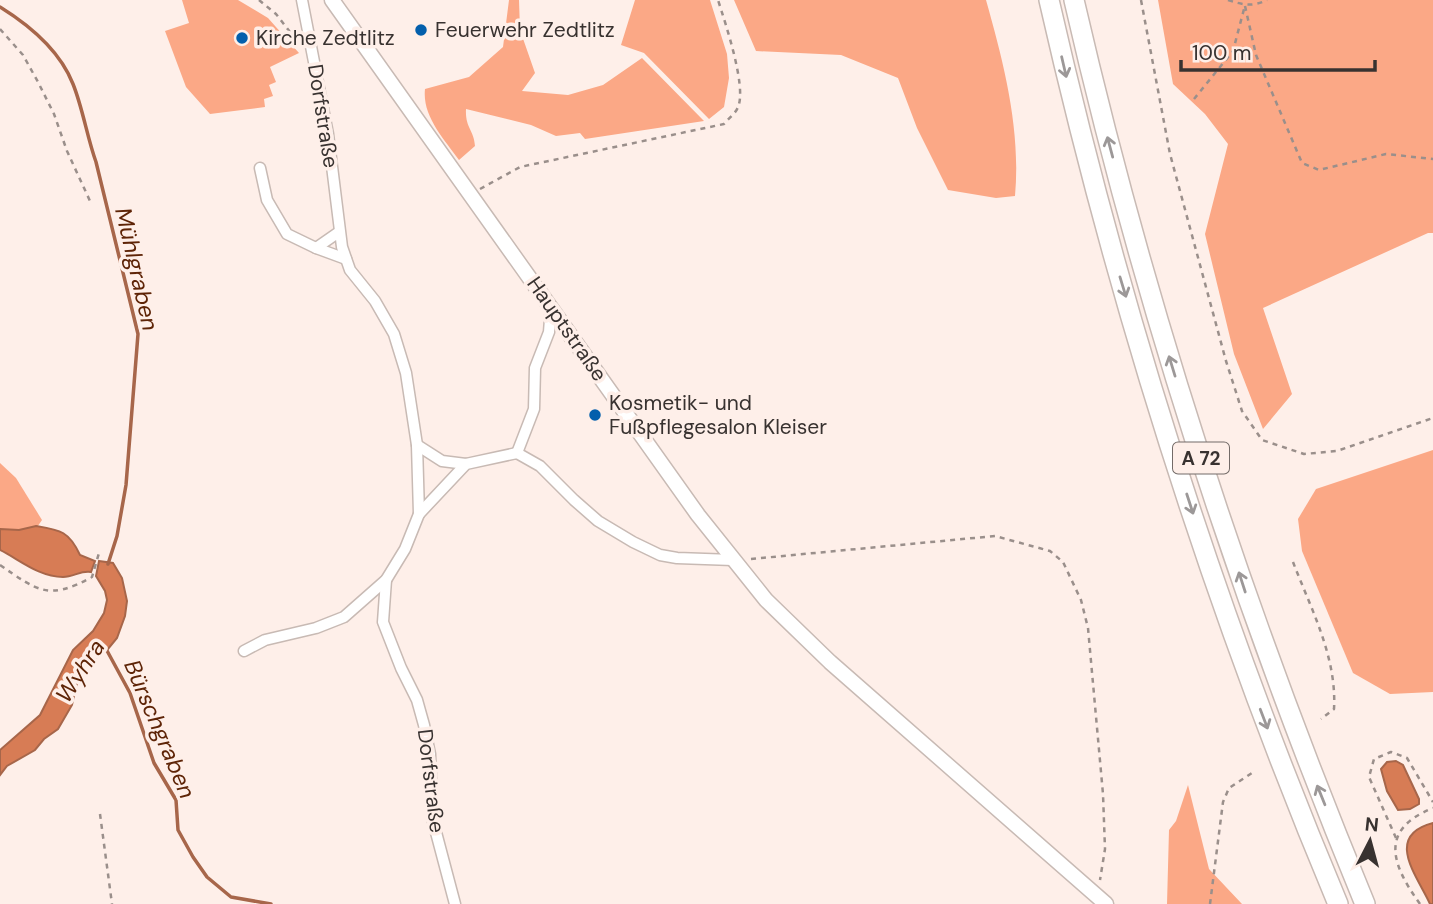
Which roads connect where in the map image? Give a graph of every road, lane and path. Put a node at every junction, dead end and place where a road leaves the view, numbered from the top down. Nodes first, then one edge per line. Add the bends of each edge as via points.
1 (259, 0) edge
2 (302, 0) edge
3 (332, 0) edge
4 (718, 0) edge
5 (1049, 0) edge
6 (1074, 0) edge
7 (1140, 0) edge
8 (1228, 0) edge
9 (1267, 0) edge
10 (1245, 6) junction
11 (0, 29) edge
12 (310, 42) junction
13 (1194, 99) dead end
14 (1433, 159) edge
15 (260, 168) dead end
16 (471, 194) junction
17 (90, 201) dead end
18 (338, 232) junction
19 (316, 248) junction
20 (346, 259) junction
21 (551, 307) junction
22 (1433, 418) edge
23 (417, 445) junction
24 (517, 453) junction
25 (466, 464) junction
26 (419, 514) junction
27 (99, 553) dead end
28 (733, 561) junction
29 (1293, 562) dead end
30 (0, 565) edge
31 (386, 580) junction
32 (244, 651) dead end
33 (1321, 719) dead end
34 (1255, 771) dead end
35 (1433, 802) edge
36 (1433, 808) edge
37 (100, 814) dead end
38 (1396, 838) junction
39 (1094, 893) junction
40 (112, 904) edge
41 (456, 904) edge
42 (1106, 904) edge
43 (1210, 904) edge
44 (1339, 904) edge
45 (1365, 904) edge
46 (1420, 904) edge

1 - 12 path via 296,40
2 - 12 street, Dorfstraße
3 - 16 main road, Hauptstraße
4 - 16 path via 741,91 738,108 724,124 520,167
5 -> 44 highway, A 72 via 1115,259 1161,415 1251,682
45 -> 6 highway, A 72 via 1278,686 1185,409 1142,265
7 - 22 path via 1170,154 1241,411 1262,440 1304,454 1337,451
8 - 10 path
9 - 10 path
10 - 13 path via 1233,51
10 - 14 path via 1256,55 1302,163 1319,170 1386,154
11 - 17 path via 23,54
12 - 18 street, Dorfstraße via 328,134
15 - 19 street via 267,200 287,234
16 - 21 main road, Hauptstraße
18 - 19 street
18 - 20 street, Dorfstraße
19 - 20 street
20 - 23 street, Dorfstraße via 394,334 406,373
21 - 24 street via 549,332 535,368 534,409
21 - 28 main road, Hauptstraße
23 - 25 street via 442,461
23 - 26 street, Dorfstraße
24 - 25 street
24 - 28 street via 540,466 598,521 633,542 669,557
25 - 26 street, Dorfstraße
26 - 31 street, Dorfstraße
27 - 30 path via 92,577 64,591 30,585
28 - 39 main road, Hauptstraße via 815,648
28 - 39 path via 995,537 1050,551 1063,562 1088,628 1096,704 1105,849
29 - 33 path via 1331,662 1334,709
31 - 32 street, Dorfstraße via 344,617 265,640
31 - 41 street, Dorfstraße via 383,622 424,725 433,821
34 - 43 path via 1229,788 1223,802
35 - 38 path via 1407,758 1391,752 1374,759 1369,777
36 - 38 path via 1405,823
37 - 40 path
38 - 46 path via 1398,870
39 - 42 main road, Hauptstraße

